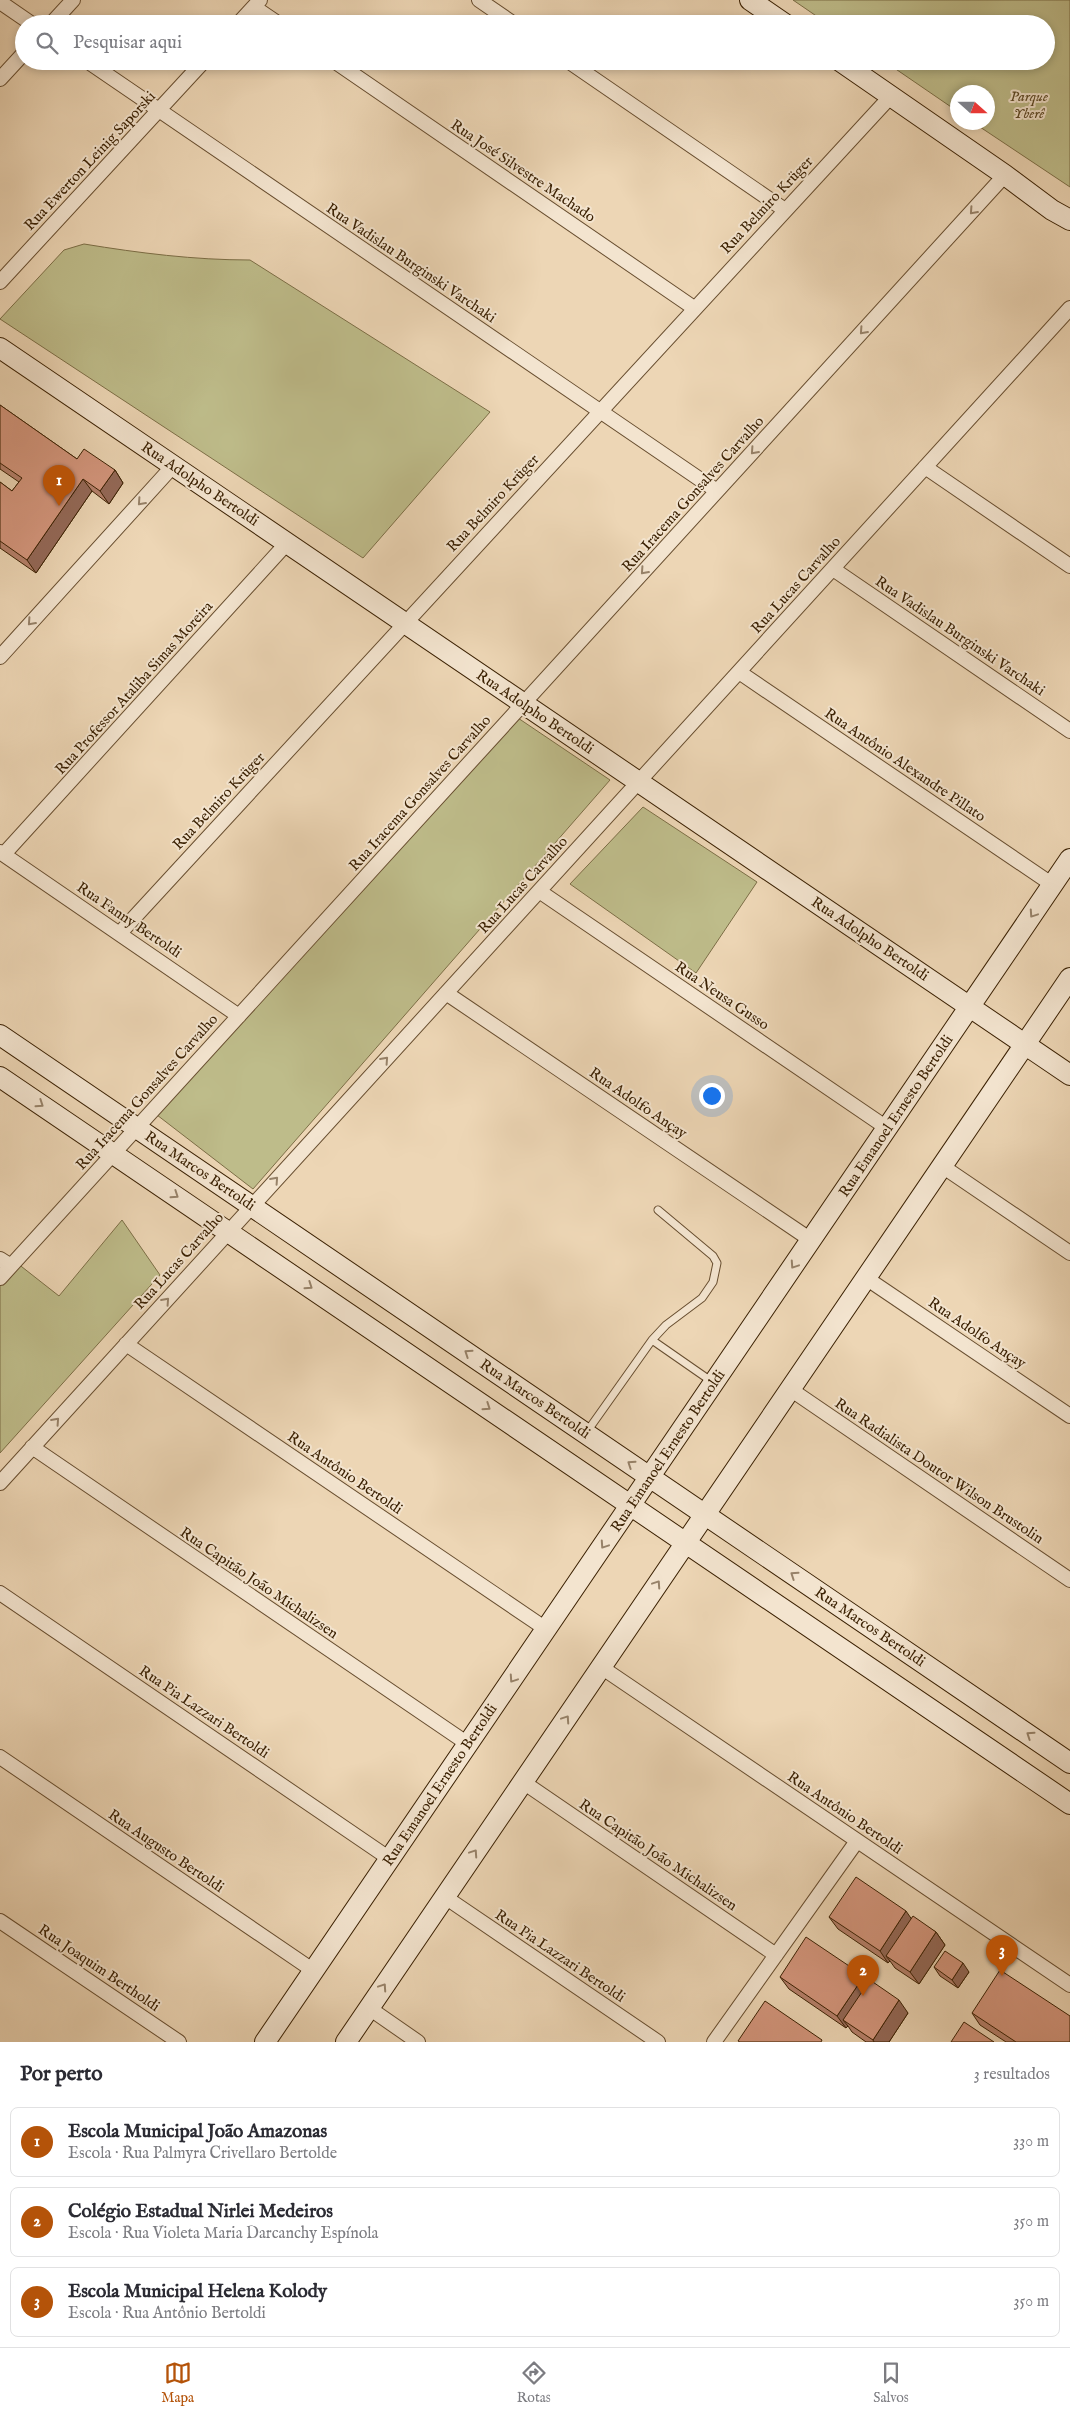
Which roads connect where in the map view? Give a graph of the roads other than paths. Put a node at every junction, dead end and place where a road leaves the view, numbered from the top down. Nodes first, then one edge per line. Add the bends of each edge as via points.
1 (73, 0) edge
2 (479, 0) edge
3 (750, 0) edge
4 (0, 2) edge
5 (257, 3) edge
6 (19, 15) edge
7 (59, 15) edge
8 (246, 15) edge
9 (270, 15) edge
10 (501, 15) edge
11 (772, 15) edge
12 (15, 63) edge
13 (100, 70) edge
14 (196, 70) edge
15 (347, 70) edge
16 (581, 70) edge
17 (853, 70) edge
18 (0, 79) edge
19 (891, 96) junction
20 (158, 110) junction
21 (1006, 175) junction
22 (785, 210) junction
23 (1070, 220) edge
24 (0, 282) edge
25 (694, 308) junction
26 (1070, 308) edge
27 (0, 348) edge
28 (600, 411) junction
29 (174, 466) junction
30 (925, 467) junction
31 (717, 491) junction
32 (287, 543) junction
33 (1070, 566) edge
34 (833, 569) junction
35 (405, 623) junction
36 (0, 657) edge
37 (739, 672) junction
38 (523, 704) junction
39 (1070, 731) edge
40 (638, 782) junction
41 (2, 853) edge
42 (1070, 859) edge
43 (1052, 885) junction
44 (539, 891) junction
45 (120, 933) junction
46 (1070, 978) edge
47 (446, 993) junction
48 (970, 1007) junction
49 (239, 1016) junction
50 (0, 1035) edge
51 (1025, 1044) junction
52 (1070, 1075) edge
53 (0, 1077) edge
54 (136, 1128) junction
55 (887, 1128) junction
56 (113, 1154) junction
57 (942, 1166) junction
58 (252, 1206) junction
59 (658, 1210) dead end
60 (229, 1232) junction
61 (811, 1240) junction
62 (1070, 1253) edge
63 (5, 1262) edge
64 (0, 1278) edge
65 (866, 1278) junction
66 (652, 1340) junction
67 (126, 1344) junction
68 (714, 1383) junction
69 (790, 1389) junction
70 (1070, 1416) edge
71 (586, 1433) junction
72 (32, 1447) junction
73 (650, 1477) junction
74 (0, 1482) edge
75 (631, 1505) junction
76 (705, 1514) junction
77 (686, 1542) junction
78 (1070, 1580) edge
79 (0, 1593) edge
80 (546, 1630) junction
81 (601, 1667) junction
82 (468, 1744) junction
83 (0, 1758) edge
84 (1070, 1763) edge
85 (522, 1782) junction
86 (1070, 1804) edge
87 (857, 1840) junction
88 (390, 1859) junction
89 (445, 1896) junction
90 (0, 1921) edge
91 (776, 1955) junction
92 (314, 1971) junction
93 (1070, 1985) edge
94 (368, 2008) junction
95 (179, 2042) edge
96 (266, 2042) edge
97 (346, 2042) edge
98 (418, 2042) edge
99 (658, 2042) edge
100 (714, 2042) edge

1 - 7 street
2 - 10 street
3 - 11 street
4 - 6 street
5 - 8 street
5 - 9 street
12 - 18 street
13 - 20 street, Rua Vadislau Burginski Varchaki
14 - 20 street, Rua Ewerton Leinig Saporski
15 - 25 street, Rua José Silvestre Machado
16 - 22 street
17 - 19 street
19 - 21 street
19 - 22 street, Rua Belmiro Krüger
20 - 24 street, Rua Ewerton Leinig Saporski
20 - 28 street, Rua Vadislau Burginski Varchaki
21 - 23 street
21 -> 31 street, Rua Iracema Gonsalves Carvalho
22 - 25 street, Rua Belmiro Krüger
25 - 28 street, Rua Belmiro Krüger
26 - 30 street, Rua Lucas Carvalho
27 - 29 street, Rua Adolpho Bertoldi
28 - 31 street, Rua Vadislau Burginski Varchaki
28 - 35 street, Rua Belmiro Krüger
29 - 32 street, Rua Adolpho Bertoldi
29 -> 36 street
30 - 33 street
30 - 34 street, Rua Lucas Carvalho
31 -> 38 street, Rua Iracema Gonsalves Carvalho
32 - 35 street, Rua Adolpho Bertoldi
32 - 41 street, Rua Professor Ataliba Simas Moreira
34 - 37 street, Rua Lucas Carvalho
34 - 39 street, Rua Vadislau Burginski Varchaki
35 - 38 street, Rua Adolpho Bertoldi
35 - 45 street, Rua Belmiro Krüger
37 - 40 street, Rua Lucas Carvalho
37 - 43 street, Rua Antônio Alexandre Pillato
38 - 40 street, Rua Adolpho Bertoldi
38 - 49 street, Rua Iracema Gonsalves Carvalho
40 - 44 street, Rua Lucas Carvalho
40 - 48 street, Rua Adolpho Bertoldi
41 - 45 street, Rua Fanny Bertoldi
42 - 43 street, Rua Emanoel Ernesto Bertoldi
43 -> 48 street, Rua Emanoel Ernesto Bertoldi
44 - 47 street, Rua Lucas Carvalho
44 - 55 street, Rua Neusa Gusso
45 - 49 street, Rua Fanny Bertoldi
46 - 51 street
58 -> 47 street, Rua Lucas Carvalho
47 - 61 street, Rua Adolfo Ançay
48 - 51 street, Rua Adolpho Bertoldi
48 - 55 street, Rua Emanoel Ernesto Bertoldi
49 - 54 street, Rua Iracema Gonsalves Carvalho
50 - 54 street, Rua Marcos Bertoldi
51 - 52 street, Rua Adolpho Bertoldi
51 - 57 street
53 -> 56 street
54 - 56 street, Rua Iracema Gonsalves Carvalho
54 - 58 street, Rua Marcos Bertoldi
55 - 61 street, Rua Emanoel Ernesto Bertoldi
56 -> 60 street
56 - 63 street, Rua Iracema Gonsalves Carvalho
57 - 62 street
57 - 65 street
58 - 60 street, Rua Lucas Carvalho
71 -> 58 street, Rua Marcos Bertoldi
59 - 66 lane via 714,1256 717,1263 713,1282 702,1298
67 -> 60 street, Rua Lucas Carvalho
60 -> 75 street
61 -> 68 street, Rua Emanoel Ernesto Bertoldi
63 - 64 street, Rua Iracema Gonsalves Carvalho
65 - 69 street
65 - 70 street, Rua Adolfo Ançay
66 - 68 lane
66 - 71 lane
72 -> 67 street, Rua Lucas Carvalho
67 - 80 street, Rua Antônio Bertoldi
68 - 73 street, Rua Emanoel Ernesto Bertoldi
69 - 76 street
69 - 78 street, Rua Radialista Doutor Wilson Brustolin
73 -> 71 street, Rua Marcos Bertoldi
72 - 74 street, Rua Lucas Carvalho
72 - 82 street, Rua Capitão João Michalizsen
73 - 75 street, Rua Emanoel Ernesto Bertoldi
73 - 76 street, Rua Marcos Bertoldi
75 - 77 street
75 -> 80 street, Rua Emanoel Ernesto Bertoldi
76 - 77 street
84 -> 76 street, Rua Marcos Bertoldi
81 -> 77 street
77 - 86 street
79 - 88 street, Rua Pia Lazzari Bertoldi
80 -> 82 street, Rua Emanoel Ernesto Bertoldi
85 -> 81 street
81 - 87 street, Rua Antônio Bertoldi
82 - 88 street, Rua Emanoel Ernesto Bertoldi
83 - 92 street, Rua Augusto Bertoldi
89 -> 85 street
85 - 91 street, Rua Capitão João Michalizsen
87 - 91 street
87 - 93 street, Rua Antônio Bertoldi
88 - 92 street, Rua Emanoel Ernesto Bertoldi
94 -> 89 street
89 - 99 street, Rua Pia Lazzari Bertoldi
90 - 95 street, Rua Joaquim Bertholdi
91 - 100 street
92 - 96 street, Rua Emanoel Ernesto Bertoldi
94 - 97 street
94 - 98 street

